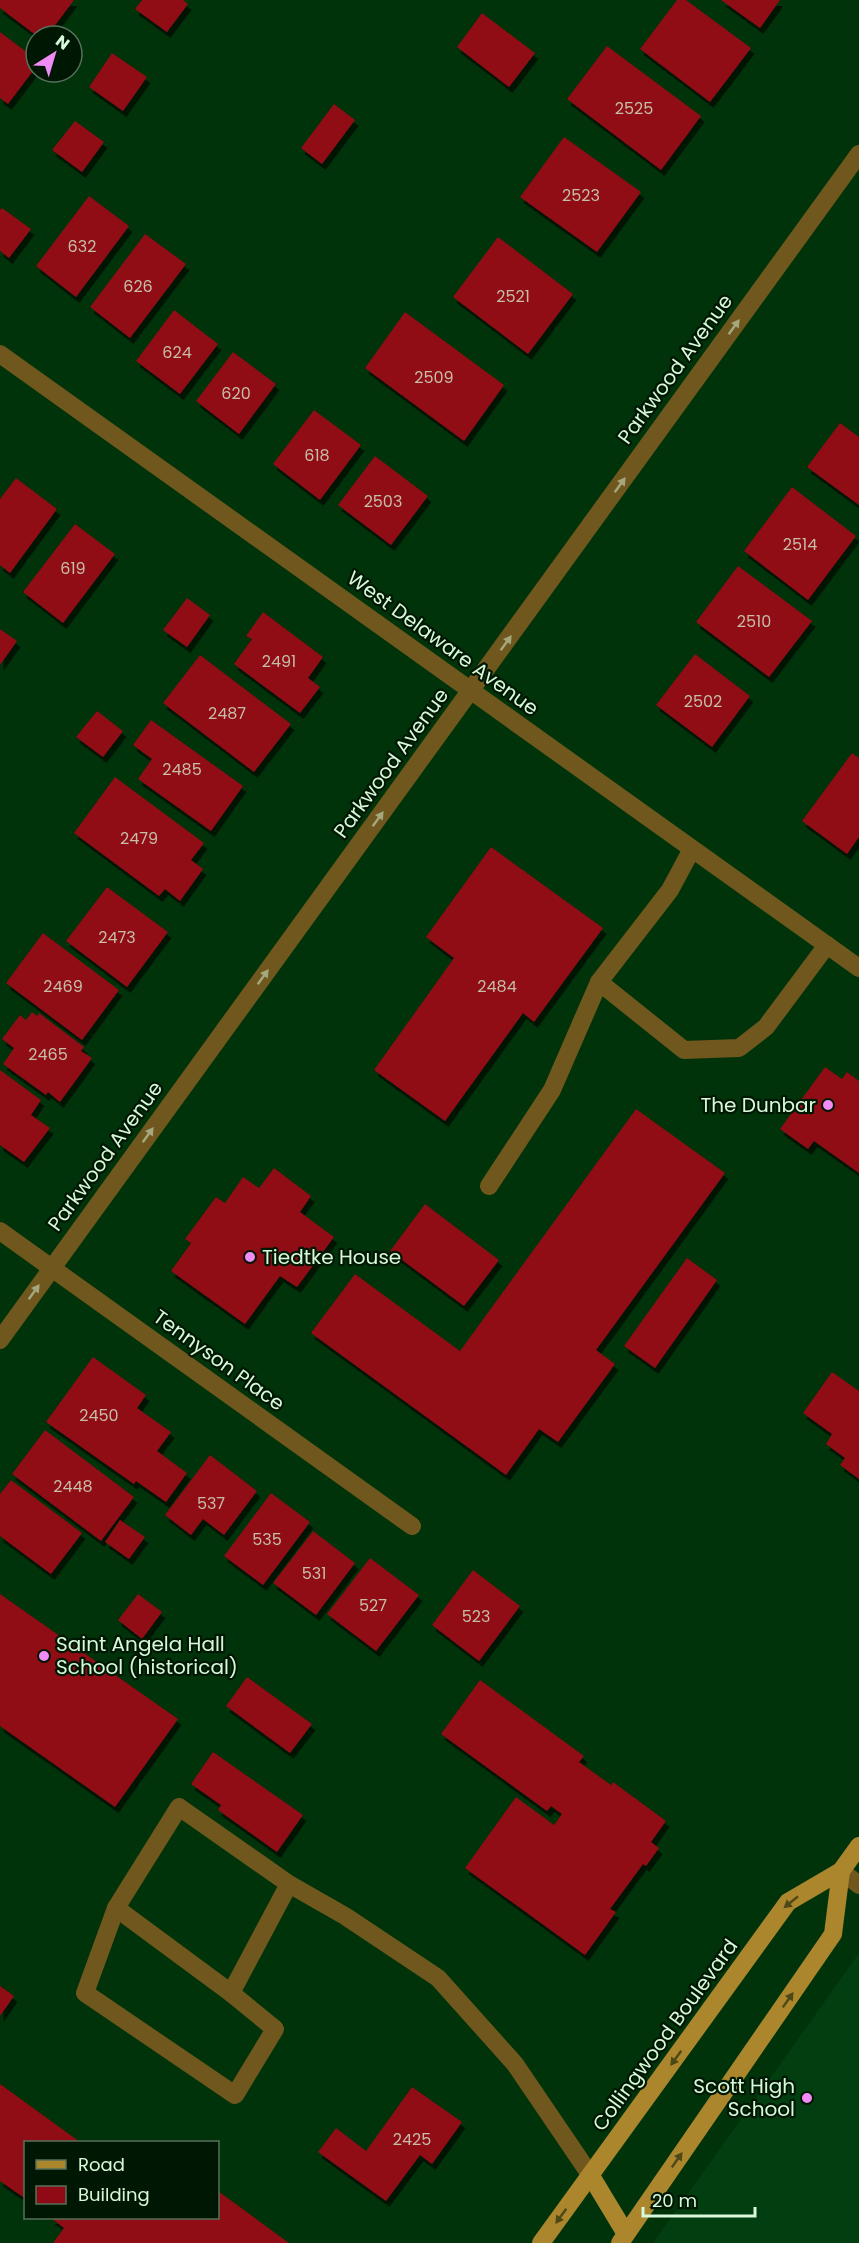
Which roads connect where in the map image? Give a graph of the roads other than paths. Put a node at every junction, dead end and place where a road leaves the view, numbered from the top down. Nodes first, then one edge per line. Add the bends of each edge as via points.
1 (859, 153) edge
2 (0, 354) edge
3 (471, 691) junction
4 (692, 849) junction
5 (827, 945) junction
6 (859, 968) edge
7 (598, 982) junction
8 (489, 1186) dead end
9 (0, 1231) edge
10 (51, 1268) junction
11 (0, 1340) edge
12 (412, 1526) dead end
13 (859, 1846) edge
14 (841, 1871) junction
15 (289, 1884) junction
16 (859, 1885) edge
17 (116, 1908) junction
18 (231, 1993) junction
19 (591, 2176) junction
20 (623, 2239) edge
21 (541, 2243) edge

3 -> 1 street, Parkwood Avenue
2 - 3 street, West Delaware Avenue
3 - 4 street, West Delaware Avenue
10 -> 3 street, Parkwood Avenue
4 - 5 street, West Delaware Avenue
4 - 7 street via 670,890
5 - 6 street, West Delaware Avenue
5 - 7 street via 766,1027 739,1048 684,1050
7 - 8 street via 552,1090
9 - 10 street, Tennyson Place
11 -> 10 street, Parkwood Avenue
10 - 12 street, Tennyson Place
13 - 14 main road, Collingwood Boulevard
14 - 16 street
14 -> 19 main road, Collingwood Boulevard via 788,1902
20 -> 14 main road, Collingwood Boulevard via 833,1934
15 - 17 street via 179,1807
15 - 18 street
15 - 19 street via 438,1978 515,2064
17 - 18 street
17 - 18 street via 85,1993 234,2095 275,2029
19 - 20 main road
19 -> 21 main road, Collingwood Boulevard

